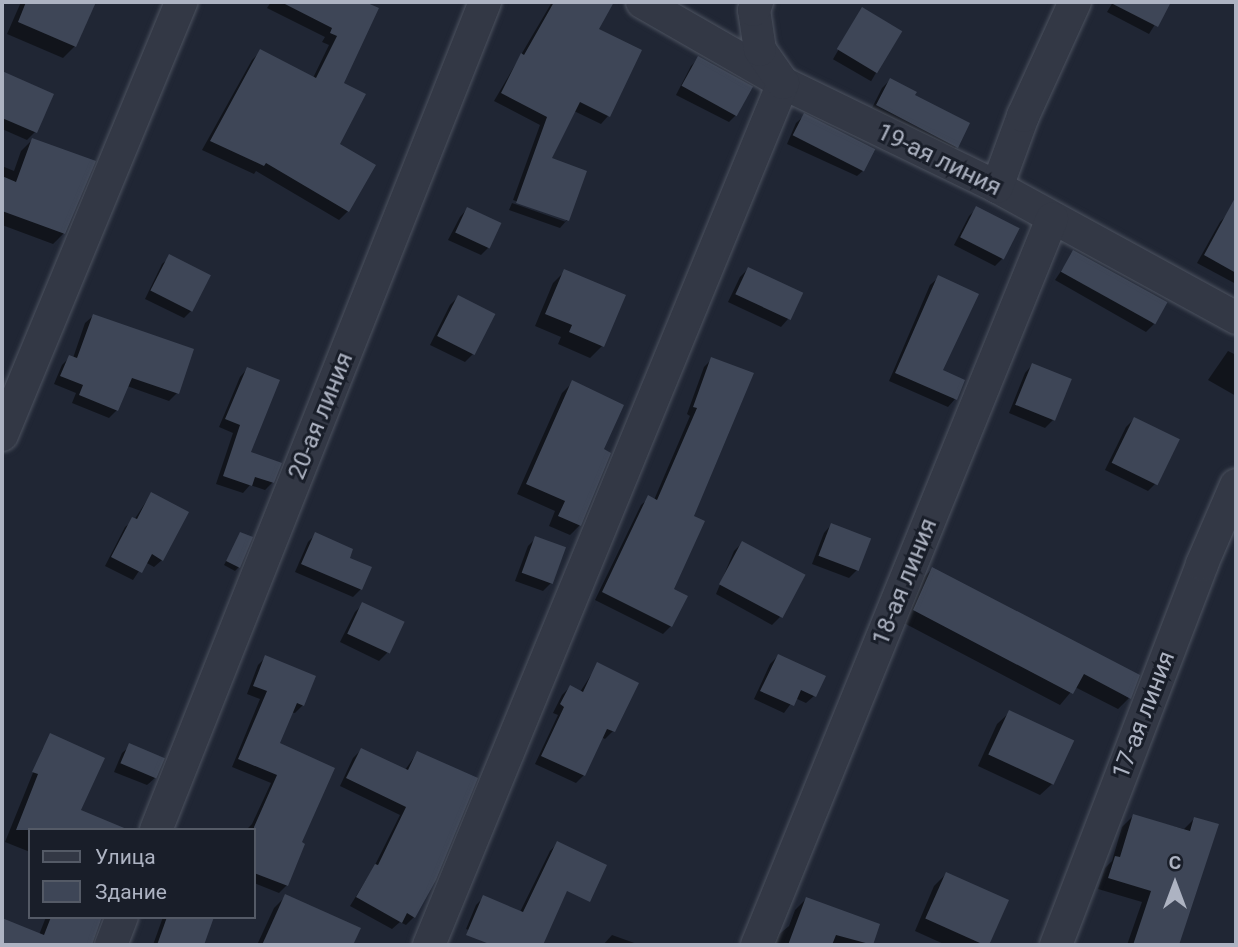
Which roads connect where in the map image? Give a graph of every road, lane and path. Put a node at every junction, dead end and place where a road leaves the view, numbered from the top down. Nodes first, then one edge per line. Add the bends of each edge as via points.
1 (181, 2) edge
2 (485, 2) edge
3 (642, 2) edge
4 (757, 2) edge
5 (1075, 2) edge
6 (783, 83) junction
7 (997, 187) junction
8 (1052, 219) junction
9 (1236, 318) edge
10 (2, 436) edge
11 (1236, 485) edge
12 (157, 828) edge
13 (121, 919) edge
14 (111, 945) edge
15 (429, 945) edge
16 (757, 945) edge
17 (1056, 945) edge

1 - 10 street
2 - 12 street, 20-ая линия
3 - 6 street, 19-ая линия
4 - 6 street via 760,50
5 - 7 street via 1023,116
6 - 7 street, 19-ая линия
6 - 15 street
7 - 8 street, 19-ая линия
8 - 9 street, 19-ая линия
8 - 16 street, 18-ая линия
11 - 17 street, 17-ая линия
13 - 14 street

